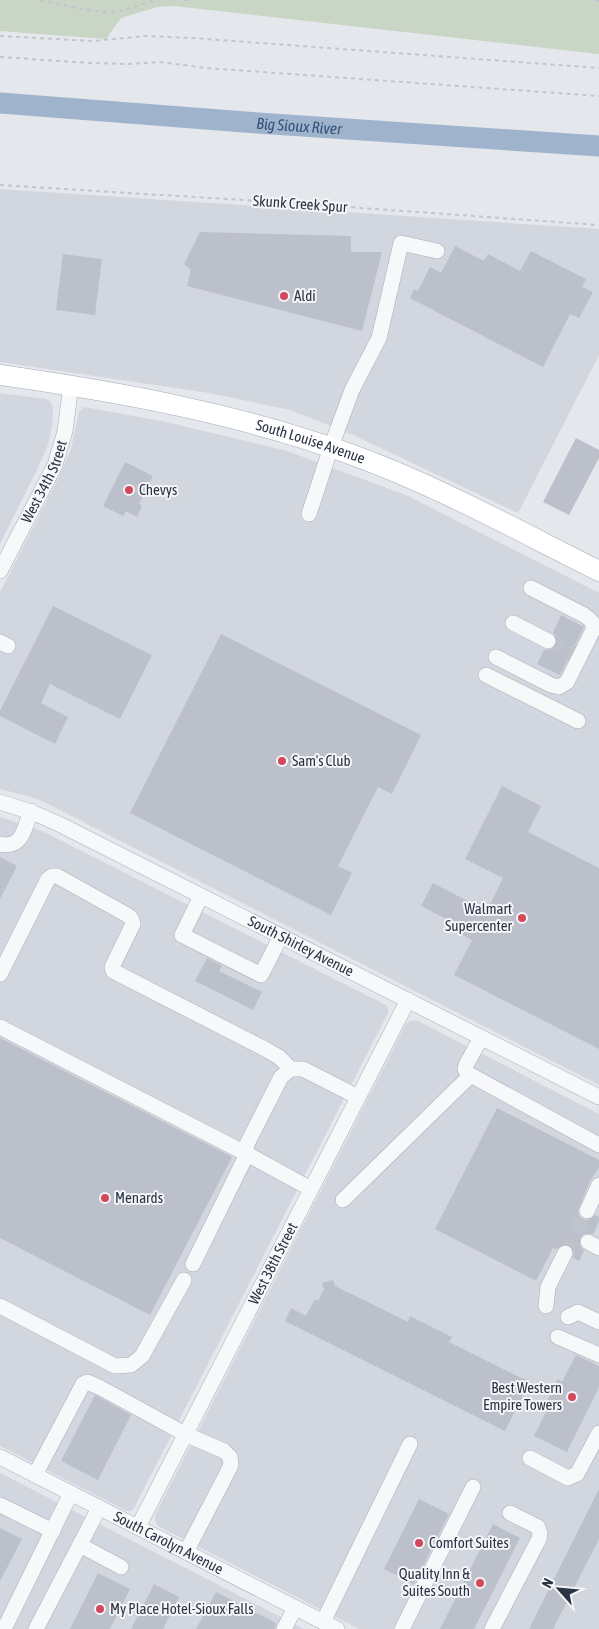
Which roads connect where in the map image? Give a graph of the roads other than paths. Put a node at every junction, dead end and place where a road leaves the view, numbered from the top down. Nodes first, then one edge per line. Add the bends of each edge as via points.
1 (437, 251) dead end
2 (0, 376) edge
3 (71, 385) junction
4 (331, 447) junction
5 (309, 514) dead end
6 (0, 571) edge
7 (599, 571) edge
8 (531, 588) dead end
9 (513, 623) dead end
10 (548, 641) tunnel mouth
11 (496, 657) dead end
12 (486, 676) dead end
13 (578, 721) dead end
14 (0, 802) edge
15 (30, 811) junction
16 (0, 844) edge
17 (201, 896) junction
18 (281, 936) junction
19 (0, 974) edge
20 (408, 1000) junction
21 (0, 1028) edge
22 (481, 1038) junction
23 (292, 1068) junction
24 (470, 1076) junction
25 (358, 1097) junction
26 (599, 1097) edge
27 (599, 1145) edge
28 (247, 1154) junction
29 (599, 1185) edge
30 (311, 1189) junction
31 (343, 1200) dead end
32 (586, 1211) tunnel mouth
33 (564, 1254) tunnel mouth
34 (193, 1264) dead end
35 (184, 1280) dead end
36 (0, 1306) edge
37 (546, 1306) dead end
38 (568, 1317) dead end
39 (599, 1322) edge
40 (558, 1337) dead end
41 (599, 1355) edge
42 (599, 1433) edge
43 (185, 1434) junction
44 (410, 1444) dead end
45 (0, 1457) edge
46 (530, 1458) dead end
47 (35, 1475) junction
48 (473, 1487) dead end
49 (71, 1493) junction
50 (0, 1505) edge
51 (99, 1508) junction
52 (510, 1513) dead end
53 (138, 1527) junction
54 (53, 1531) junction
55 (80, 1545) junction
56 (186, 1552) junction
57 (121, 1567) dead end
58 (295, 1608) junction
59 (322, 1622) junction
60 (4, 1629) edge
61 (36, 1629) edge
62 (284, 1629) edge
63 (337, 1629) edge
64 (402, 1629) edge
65 (492, 1629) edge

1 - 4 street via 401,243 379,338 352,390
2 - 3 main road, South Louise Avenue
3 - 4 main road, South Louise Avenue via 220,414
3 - 6 street, West 34th Street via 66,431 55,464
4 - 5 street
4 - 7 main road, South Louise Avenue via 409,477
8 - 11 street via 594,624 567,682 559,687 551,685
9 - 10 street
12 - 13 street
14 - 15 street, South Shirley Avenue
15 - 16 street via 19,840 11,845
15 - 17 street, South Shirley Avenue
17 - 18 street, South Shirley Avenue
17 - 18 street via 182,935 261,975
18 - 20 street, South Shirley Avenue
19 - 23 street via 48,880 57,876 132,920 113,971 265,1049
20 - 22 street, South Shirley Avenue
20 - 25 street, West 38th Street
21 - 28 street
22 - 24 street via 465,1069
22 - 26 street, South Shirley Avenue
23 - 25 street via 303,1070
23 - 28 street via 281,1077 246,1146
24 - 27 street
24 - 31 street
25 - 30 street, West 38th Street
28 - 30 street
28 - 34 street
29 - 32 street
30 - 43 street, West 38th Street
33 - 37 street via 548,1287
35 - 36 street via 142,1356 131,1365 116,1366
38 - 39 street via 578,1312
40 - 41 street
42 - 46 street via 577,1474 568,1478
43 - 47 street via 87,1382 83,1384
43 - 53 street, West 38th Street
43 - 56 street via 224,1451 230,1457 230,1465
44 - 59 street
45 - 47 street, South Carolyn Avenue
47 - 49 street, South Carolyn Avenue
48 - 64 street
49 - 51 street, South Carolyn Avenue
49 - 54 street
50 - 54 street
51 - 53 street, South Carolyn Avenue
51 - 55 street
52 - 65 street via 538,1527 540,1533
53 - 56 street, South Carolyn Avenue
54 - 60 street
55 - 57 street
55 - 61 street
56 - 58 street, South Carolyn Avenue
58 - 59 street, South Carolyn Avenue
58 - 62 street
59 - 63 street, South Carolyn Avenue

